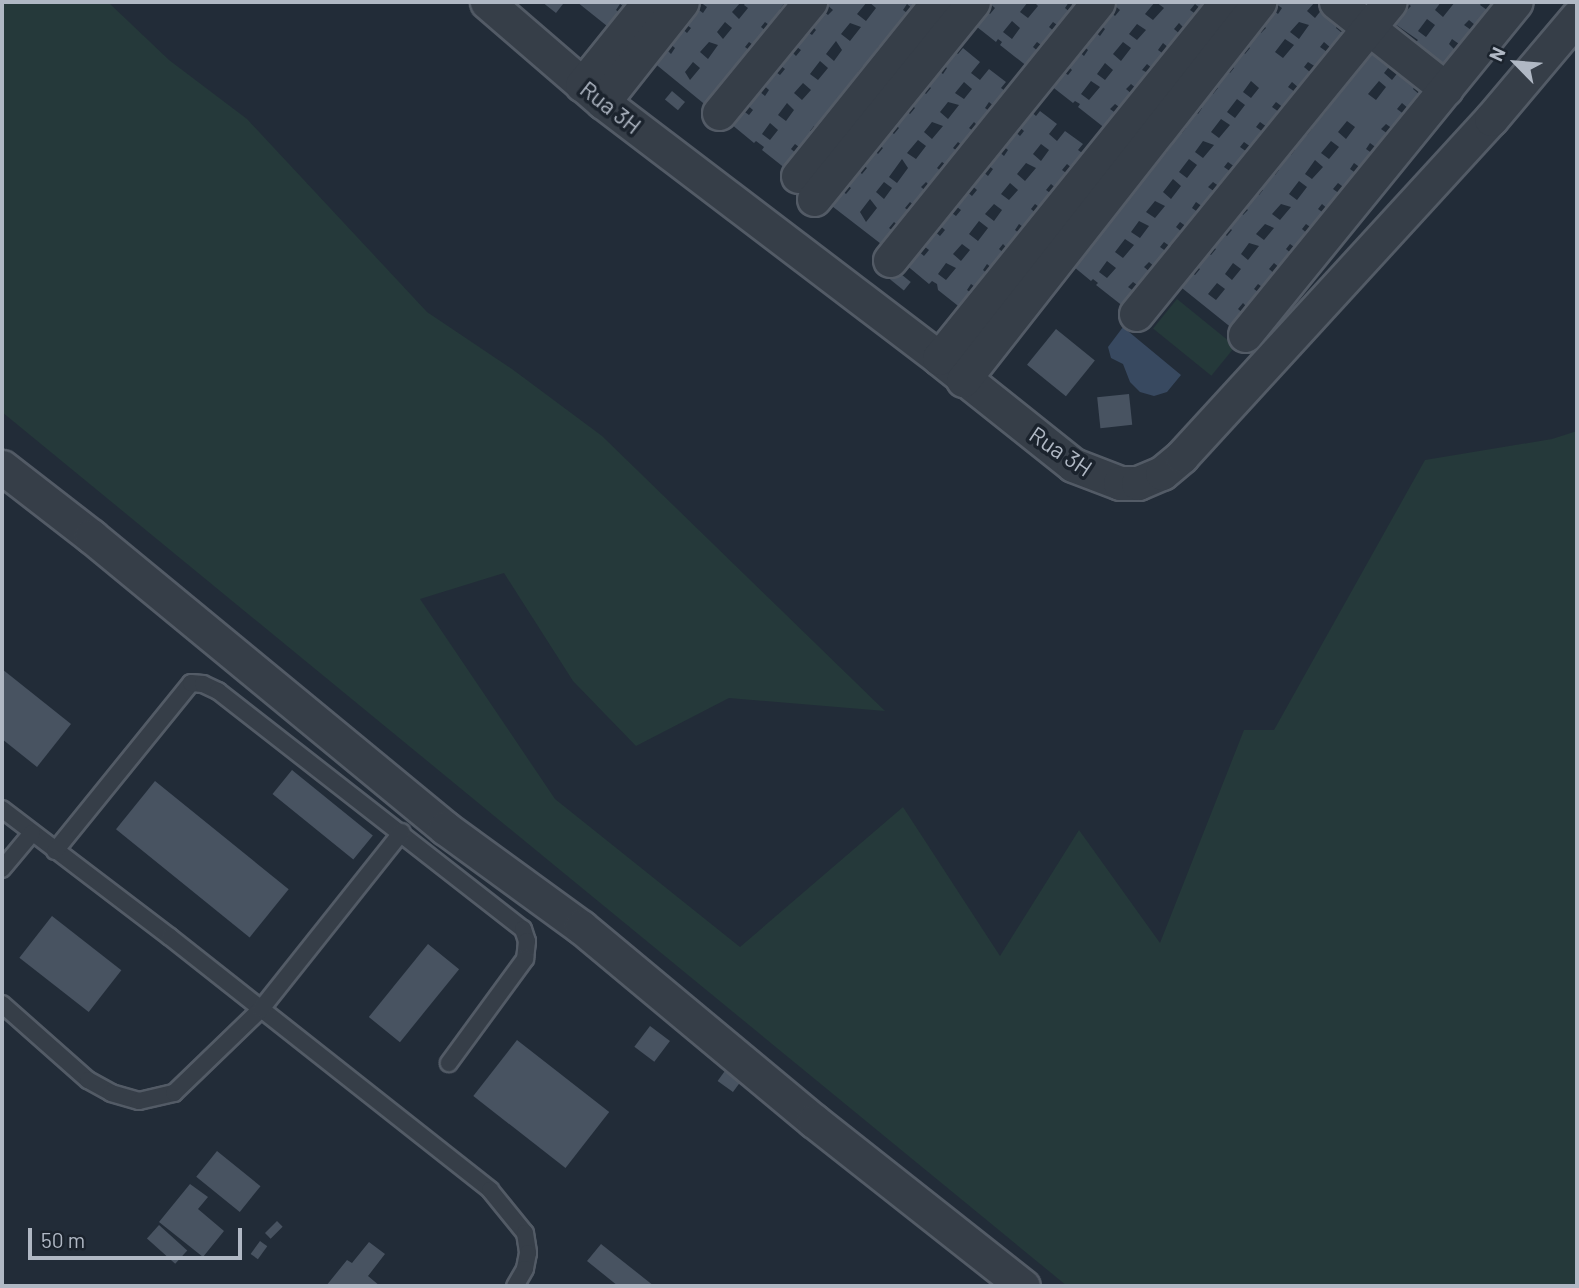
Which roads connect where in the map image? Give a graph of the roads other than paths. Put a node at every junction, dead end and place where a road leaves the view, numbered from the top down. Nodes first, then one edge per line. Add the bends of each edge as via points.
1 (487, 2) edge
2 (649, 2) edge
3 (682, 2) edge
4 (810, 2) edge
5 (938, 2) edge
6 (973, 2) edge
7 (1098, 2) edge
8 (1226, 2) edge
9 (1259, 2) edge
10 (1336, 2) edge
11 (1390, 2) edge
12 (1516, 2) edge
13 (1577, 17) edge
14 (1369, 28) junction
15 (1446, 89) junction
16 (593, 93) junction
17 (719, 113) dead end
18 (890, 260) dead end
19 (1136, 314) dead end
20 (1245, 335) dead end
21 (951, 369) junction
22 (2, 467) edge
23 (2, 809) edge
24 (402, 832) junction
25 (32, 833) junction
26 (55, 851) junction
27 (2, 869) edge
28 (2, 1004) edge
29 (261, 1009) junction
30 (449, 1063) dead end
31 (515, 1286) edge
32 (1023, 1286) edge

1 - 16 street, Rua 3H
2 - 16 street
3 - 16 street
4 - 17 street
5 - 6 street via 806,187
7 - 18 street
8 - 21 street
9 - 21 street
10 - 14 street
11 - 14 street
12 - 15 street
13 - 21 street, Rua 3H via 1491,119 1162,473 1138,483 1097,477 1073,465
14 - 15 street
14 - 19 street
15 - 20 street
16 - 21 street, Rua 3H
22 - 32 street via 445,828 581,927 814,1121
23 - 25 lane
24 - 26 lane via 218,691 191,683
24 - 29 lane
24 - 30 lane via 523,929 527,941 524,959
25 - 26 lane
25 - 27 lane
26 - 29 lane
28 - 29 lane via 88,1080 139,1101 174,1093
29 - 31 lane via 490,1190 525,1233 526,1269

